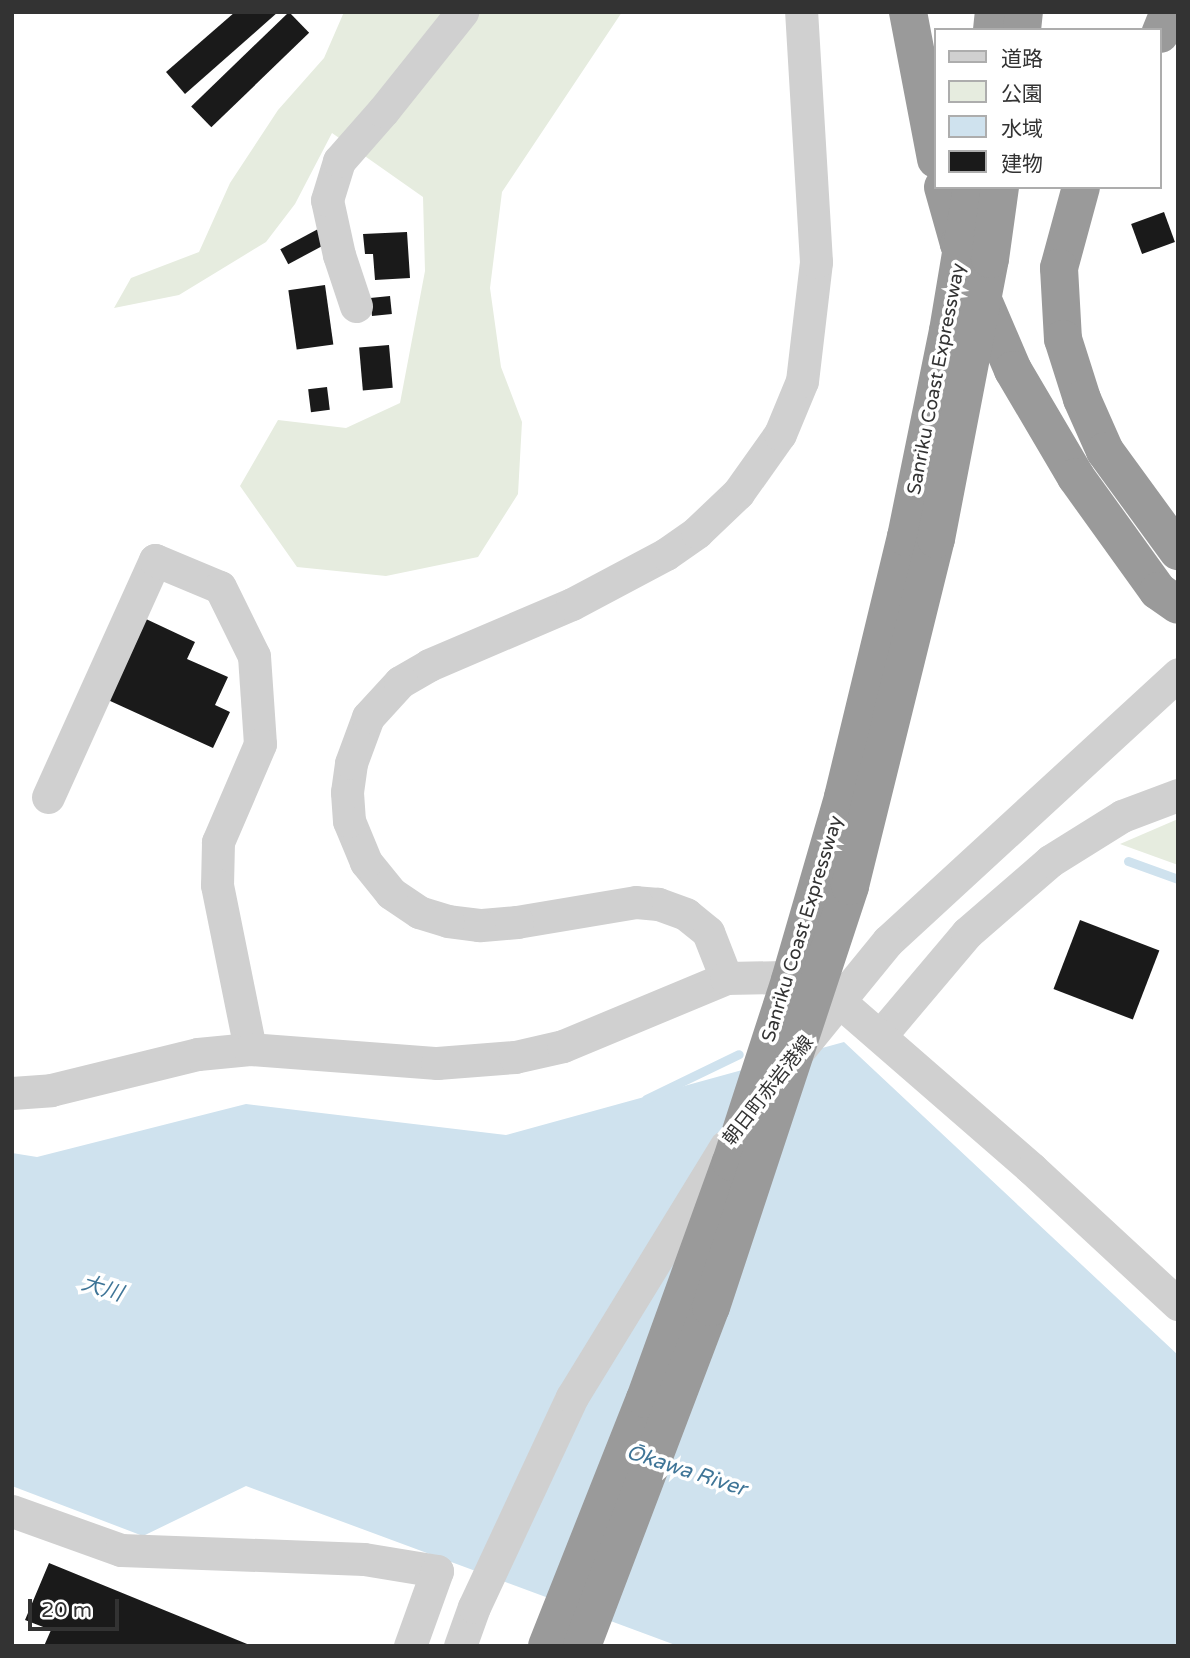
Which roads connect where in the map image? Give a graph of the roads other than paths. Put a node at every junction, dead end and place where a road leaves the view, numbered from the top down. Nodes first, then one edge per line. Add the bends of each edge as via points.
1 (462, 12) edge
2 (801, 12) edge
3 (908, 12) edge
4 (1170, 12) edge
5 (1162, 30) edge
6 (934, 148) edge
7 (944, 189) edge
8 (972, 189) edge
9 (1000, 189) edge
10 (1081, 189) edge
11 (356, 306) dead end
12 (1178, 551) edge
13 (1178, 606) edge
14 (1166, 684) edge
15 (1178, 795) edge
16 (48, 797) dead end
17 (726, 978) junction
18 (880, 1036) junction
19 (250, 1049) junction
20 (12, 1093) edge
21 (1178, 1304) edge
22 (12, 1511) edge
23 (410, 1646) edge
24 (460, 1646) edge
25 (547, 1646) edge
26 (582, 1646) edge

1 - 11 street via 339,160 327,200
2 - 17 street via 816,262 802,381 780,434 738,493 666,554 572,604 429,665 400,682 368,717 351,763 347,792 349,821 366,862 391,893 419,912 479,925 636,902 658,904 686,914 708,932
3 - 6 highway
4 - 5 highway
7 - 13 highway via 959,244 1013,370 1076,477 1158,590
8 - 25 highway, Sanriku Coast Expressway, bridge via 906,537 842,797 790,980 645,1399
9 - 26 highway, Sanriku Coast Expressway, bridge via 936,539 850,886 711,1307
10 - 12 highway via 1059,268 1063,339 1105,451
14 - 24 street, 朝日町赤岩港線, bridge via 888,941 738,1126 572,1397
15 - 18 street via 1122,816 1050,861 967,933
16 - 19 street via 155,560 220,587 254,656 258,706 260,744 218,842 217,885
17 - 18 street via 803,981 832,995
17 - 19 street via 563,1046 516,1057 437,1063
18 - 21 street
19 - 20 street via 198,1054 51,1090
22 - 23 street via 121,1550 364,1559 437,1571

